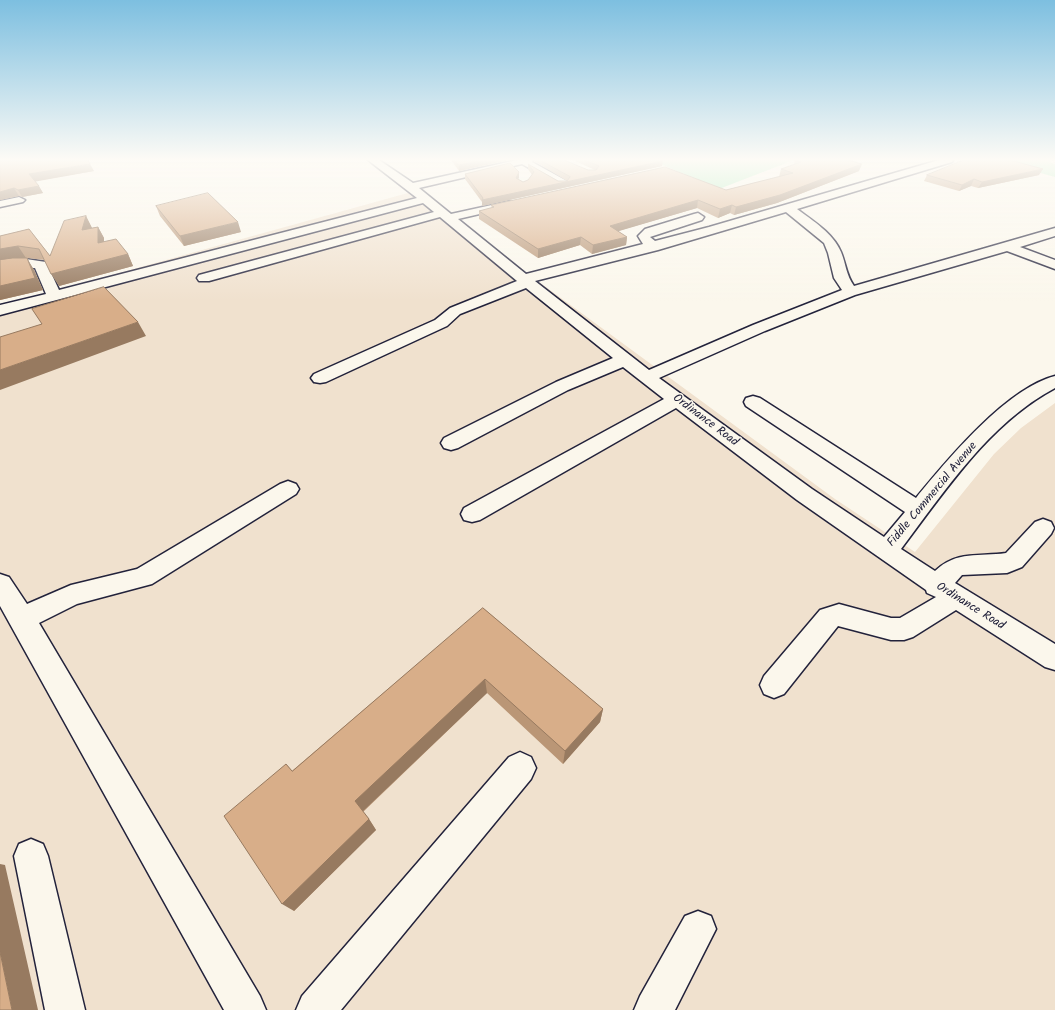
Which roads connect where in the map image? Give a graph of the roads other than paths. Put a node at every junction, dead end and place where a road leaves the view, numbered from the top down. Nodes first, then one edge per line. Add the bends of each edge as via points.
1 (394, 207) edge
2 (435, 207) edge
3 (488, 207) edge
4 (789, 208) joint
5 (444, 215) junction
6 (698, 217) dead end
7 (1055, 232) edge
8 (653, 247) junction
9 (1008, 247) junction
10 (1055, 265) edge
11 (0, 268) edge
12 (204, 278) dead end
13 (525, 281) junction
14 (850, 292) junction
15 (54, 296) junction
16 (0, 310) edge
17 (624, 360) junction
18 (646, 377) junction
19 (320, 378) dead end
20 (1055, 381) edge
21 (676, 400) junction
22 (753, 402) dead end
23 (451, 443) dead end
24 (288, 489) dead end
25 (919, 510) junction
26 (472, 514) dead end
27 (1043, 528) dead end
28 (886, 551) junction
29 (0, 584) edge
30 (946, 592) junction
31 (22, 619) junction
32 (1055, 658) edge
33 (774, 684) dead end
34 (520, 768) dead end
35 (31, 856) dead end
36 (698, 929) dead end
37 (65, 1010) edge
38 (246, 1010) edge
39 (316, 1010) edge
40 (654, 1010) edge

1 - 15 street
2 - 5 street, Ordinance Road
3 - 5 street
4 - 8 street
4 - 14 street via 828,241 835,253 841,278
5 - 12 street
5 - 13 street, Ordinance Road
6 - 8 street via 649,232 644,238
7 - 9 street
8 - 13 street
9 - 10 street
9 - 14 street
11 - 15 street via 26,263 41,265
13 - 17 street, Ordinance Road
13 - 19 street via 455,311 441,323
14 - 18 street via 758,328
15 - 16 street
17 - 18 street, Ordinance Road
17 - 23 street via 562,386
18 - 21 street, Ordinance Road
20 - 25 street, Fiddle Commercial Avenue via 1030,394 992,426 957,462
21 - 26 street
21 - 28 street, Ordinance Road via 767,468
22 - 25 street
24 - 31 street via 143,577 71,595
25 - 28 street, Fiddle Commercial Avenue
27 - 30 street via 1014,560 1007,563 959,566 953,569
28 - 30 street, Ordinance Road
29 - 31 street
30 - 32 street, Ordinance Road
30 - 33 street via 904,629 891,629 839,615 828,618
31 - 38 street
34 - 39 street
35 - 37 street
36 - 40 street

